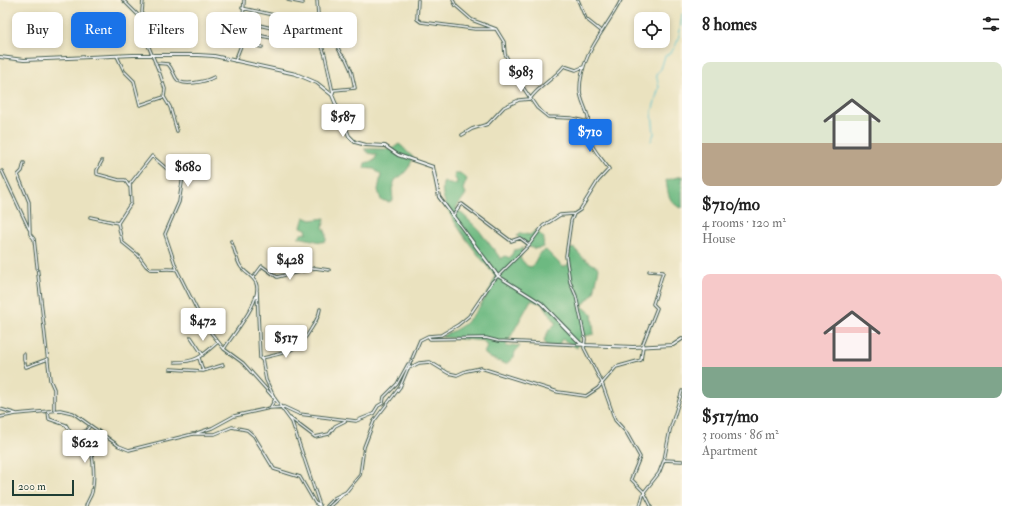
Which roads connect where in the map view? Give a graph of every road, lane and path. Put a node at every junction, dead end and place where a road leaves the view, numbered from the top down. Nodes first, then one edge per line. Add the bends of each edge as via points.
1 (123, 0) edge
2 (143, 0) edge
3 (244, 0) edge
4 (288, 0) edge
5 (317, 0) edge
6 (418, 0) edge
7 (453, 0) edge
8 (578, 0) edge
9 (621, 0) edge
10 (303, 3) dead end
11 (242, 8) junction
12 (135, 12) edge
13 (143, 12) edge
14 (242, 12) edge
15 (318, 12) edge
16 (269, 14) edge
17 (496, 29) junction
18 (601, 31) junction
19 (149, 48) edge
20 (240, 48) edge
21 (323, 48) edge
22 (338, 48) edge
23 (152, 55) junction
24 (117, 56) junction
25 (0, 57) edge
26 (235, 61) junction
27 (155, 63) junction
28 (583, 67) junction
29 (214, 78) dead end
30 (332, 94) junction
31 (164, 97) junction
32 (530, 99) junction
33 (588, 122) junction
34 (177, 131) dead end
35 (462, 135) dead end
36 (102, 161) dead end
37 (24, 163) dead end
38 (2, 171) dead end
39 (130, 187) junction
40 (574, 214) junction
41 (453, 216) junction
42 (90, 217) dead end
43 (118, 223) junction
44 (30, 231) junction
45 (231, 241) dead end
46 (529, 245) junction
47 (177, 270) junction
48 (329, 270) dead end
49 (649, 271) dead end
50 (498, 276) junction
51 (253, 278) junction
52 (256, 287) junction
53 (320, 309) dead end
54 (428, 336) junction
55 (191, 338) dead end
56 (682, 339) edge
57 (218, 342) junction
58 (585, 346) junction
59 (643, 346) junction
60 (224, 349) junction
61 (24, 354) dead end
62 (203, 355) junction
63 (199, 358) junction
64 (48, 359) junction
65 (262, 360) junction
66 (175, 362) dead end
67 (409, 363) junction
68 (223, 365) dead end
69 (170, 369) dead end
70 (407, 369) junction
71 (203, 372) junction
72 (602, 383) junction
73 (682, 391) edge
74 (275, 399) junction
75 (281, 407) junction
76 (270, 408) junction
77 (0, 409) edge
78 (54, 410) junction
79 (48, 411) junction
80 (17, 414) junction
81 (286, 414) junction
82 (0, 417) edge
83 (346, 421) junction
84 (89, 427) junction
85 (87, 430) junction
86 (193, 434) junction
87 (664, 460) junction
88 (682, 461) edge
89 (644, 492) junction
90 (344, 493) junction
91 (86, 506) edge
92 (320, 506) edge
93 (326, 506) edge
94 (330, 506) edge
95 (640, 506) edge
96 (651, 506) edge

1 - 12 street
2 - 13 street
3 - 11 street
4 - 10 street
5 - 15 street
6 - 17 street via 418,20 421,22
7 - 17 street via 472,20
8 - 18 street via 586,19
9 - 18 street via 616,12
11 - 14 street
11 - 16 street
17 - 32 street
18 - 28 street
19 - 23 street
20 - 26 street
21 - 30 street
22 - 30 street via 351,70 355,88 334,90
23 - 24 street
23 - 26 street via 198,55
23 - 27 street
24 - 25 street via 24,60
24 - 31 street via 124,71 134,81 140,105
26 - 30 street via 296,74 317,83
27 - 29 street via 168,64 178,80 187,83
27 - 31 street via 164,89
28 - 32 street via 576,70 564,66 548,83 537,89
28 - 33 street via 580,91
30 - 41 street via 349,136 355,142 386,146 398,155 433,167 439,197
31 - 34 street via 170,107
32 - 33 street via 548,117
32 - 35 street via 519,100 504,107 488,124
33 - 40 street via 590,140 609,169 598,181 580,210
36 - 39 street via 97,174 125,180
37 - 44 street via 18,175 29,202
38 - 44 street
39 - 43 street via 130,203
39 - 47 street via 152,156 167,169 176,169 182,176 180,202 165,234
40 - 46 street via 553,218 543,226
40 - 58 street via 566,256
41 - 46 street via 462,204 512,241 520,238
41 - 50 street
42 - 43 street
43 - 47 street via 122,242 138,255 146,266 155,270
44 - 64 street via 34,239
45 - 51 street via 242,269
46 - 50 street
47 - 57 street via 204,324
48 - 51 street via 316,268 276,277 262,266
49 - 59 street via 663,272 653,304 657,308
50 - 54 street via 469,316 441,335
50 - 58 street via 541,303
51 - 52 street
52 - 60 street via 255,299 245,319
52 - 65 street via 258,336
53 - 65 street via 318,319 306,340 292,350
54 - 58 street via 430,339 486,338 498,341
54 - 67 street via 420,340 417,351
55 - 62 street
56 - 59 street via 674,345
57 - 60 street
57 - 62 street
58 - 59 street
58 - 72 street
59 - 72 street via 641,360 616,366
60 - 74 street via 243,363
61 - 64 street via 26,367
62 - 63 street
63 - 66 street via 189,362
63 - 71 street
64 - 78 street via 50,380 54,389
65 - 74 street via 266,380
67 - 70 street
67 - 83 street via 397,384 384,397 383,403 373,414 356,421
68 - 71 street
69 - 71 street
70 - 72 street via 419,363 430,362 448,373 457,375 481,368 558,392 586,396
70 - 90 street via 400,387 374,421 364,447 360,475
72 - 89 street via 615,420 637,449 640,458 631,479
73 - 87 street
74 - 75 street
74 - 76 street
75 - 76 street
75 - 81 street
75 - 83 street via 298,414
76 - 86 street via 237,414 212,428
77 - 80 street
78 - 79 street
78 - 84 street via 73,414
79 - 80 street
79 - 85 street via 49,420 66,425 72,435 76,436
80 - 82 street
81 - 83 street via 315,437 329,434 335,426
81 - 92 street via 292,422
84 - 85 street
84 - 86 street via 129,450
85 - 91 street via 92,454 92,493
86 - 92 street via 215,434 232,427 247,430 254,436 274,469 300,477
87 - 88 street
87 - 89 street via 659,473
89 - 95 street
89 - 96 street
90 - 93 street
90 - 94 street

